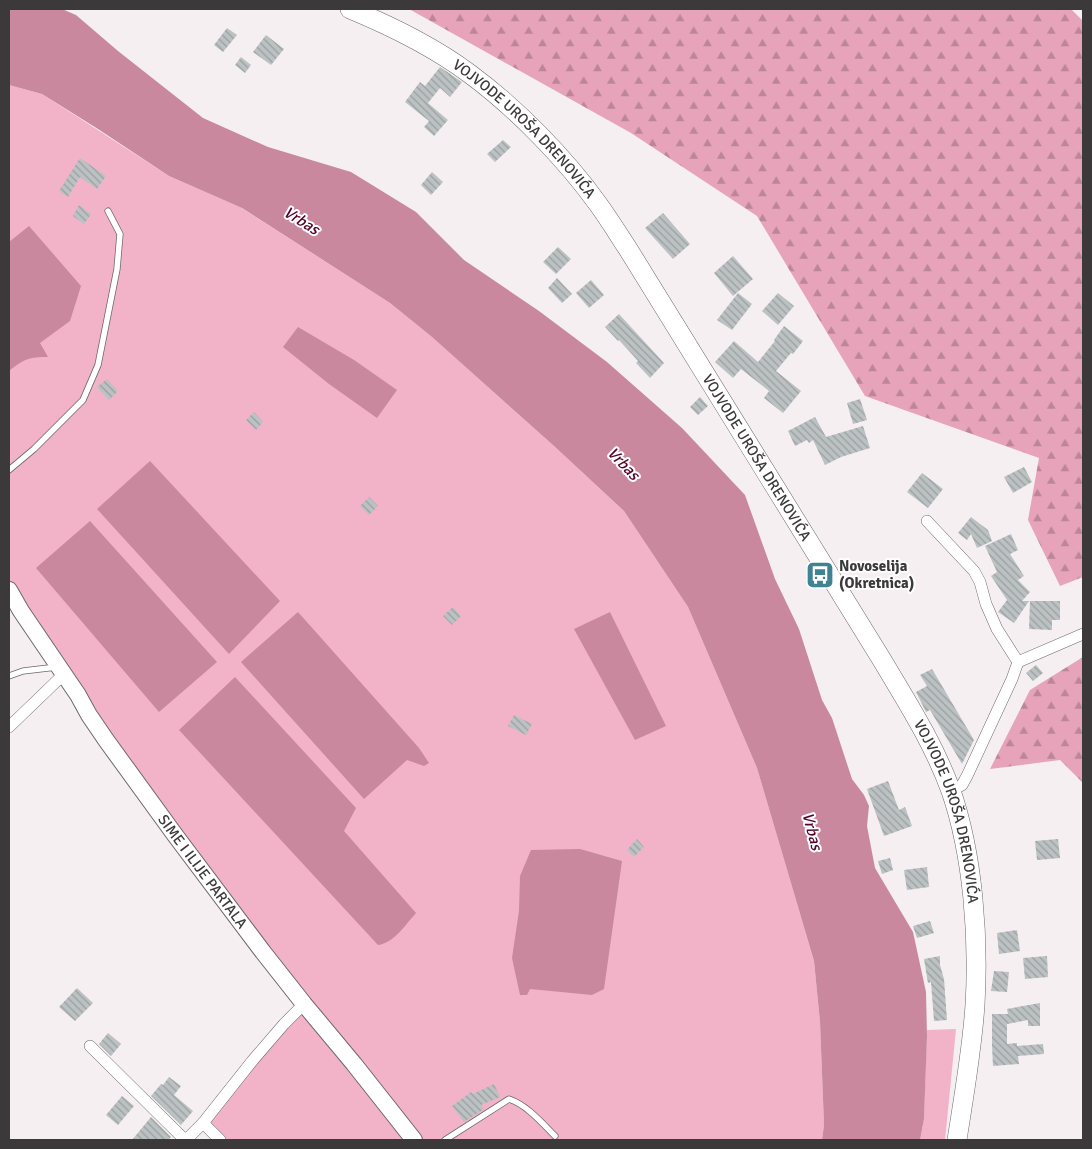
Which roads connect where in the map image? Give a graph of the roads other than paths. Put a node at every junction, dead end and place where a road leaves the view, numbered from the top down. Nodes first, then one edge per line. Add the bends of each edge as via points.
1 (350, 9) edge
2 (108, 211) dead end
3 (9, 470) edge
4 (927, 521) dead end
5 (9, 590) edge
6 (1083, 634) edge
7 (1018, 662) junction
8 (61, 670) junction
9 (9, 675) edge
10 (9, 728) edge
11 (951, 791) junction
12 (304, 1004) junction
13 (90, 1046) dead end
14 (203, 1124) junction
15 (555, 1136) dead end
16 (186, 1140) edge
17 (220, 1140) edge
18 (414, 1140) edge
19 (445, 1140) edge
20 (957, 1140) edge

1 - 11 main road, VOJVODE UROŠA DRENOVIĆA via 422,44 483,84 536,133 588,192 628,249 882,660 930,744
2 - 3 lane via 120,234 117,270 98,364 83,400
4 - 7 street via 974,572 997,629
5 - 8 street, SIME I ILIJE PARTALA
6 - 7 street
7 - 11 street via 967,776 962,785
8 - 9 lane via 23,671
8 - 10 street
8 - 12 street, SIME I ILIJE PARTALA via 130,773
11 - 20 main road, VOJVODE UROŠA DRENOVIĆA via 967,856 976,956 969,1064
12 - 14 street via 253,1060
12 - 18 street, SIME I ILIJE PARTALA
13 - 16 street
14 - 16 street
14 - 17 street
15 - 19 lane via 516,1101 509,1099

